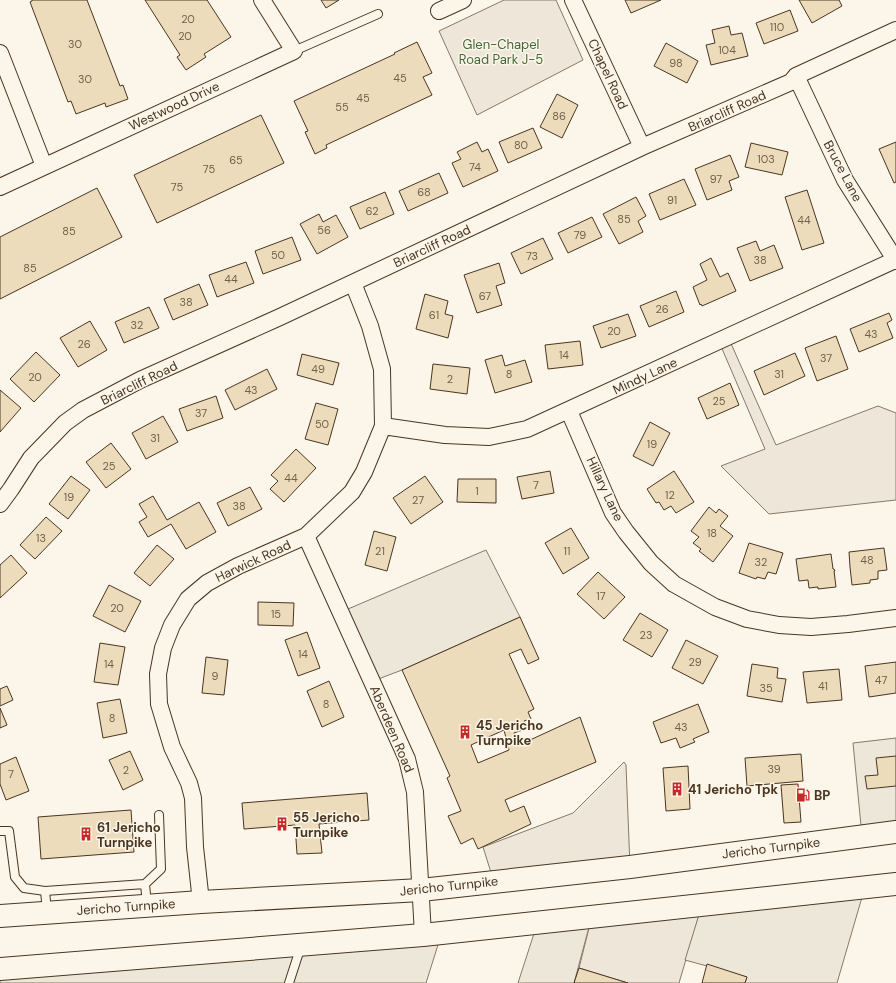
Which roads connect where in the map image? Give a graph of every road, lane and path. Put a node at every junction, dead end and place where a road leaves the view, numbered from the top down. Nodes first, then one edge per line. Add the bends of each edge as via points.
1 (262, 0) edge
2 (463, 0) edge
3 (573, 0) edge
4 (439, 11) dead end
5 (378, 14) dead end
6 (896, 30) edge
7 (294, 51) junction
8 (0, 52) edge
9 (796, 76) junction
10 (642, 147) junction
11 (44, 166) junction
12 (0, 186) edge
13 (896, 261) edge
14 (353, 283) junction
15 (569, 411) junction
16 (383, 426) junction
17 (0, 504) edge
18 (306, 536) junction
19 (896, 618) edge
20 (159, 815) dead end
21 (0, 831) edge
22 (896, 832) edge
23 (145, 884) junction
24 (896, 884) edge
25 (421, 890) junction
26 (46, 902) junction
27 (200, 902) junction
28 (147, 906) junction
29 (0, 916) edge
30 (423, 935) junction
31 (301, 944) junction
32 (0, 969) edge
33 (289, 983) edge

1 - 7 street
2 - 4 street
3 - 10 street, Chapel Road
5 - 7 lane
6 - 9 street, Briarcliff Road
7 - 11 street, Westwood Drive
8 - 11 street
9 - 10 street, Briarcliff Road via 791,82
9 - 13 street, Bruce Lane via 845,180
10 - 14 street, Briarcliff Road
11 - 12 street, Westwood Drive
13 - 15 street, Mindy Lane
14 - 16 street, Harwick Road via 370,326 382,369
14 - 17 street, Briarcliff Road via 140,380 83,410 65,423 31,458
15 - 16 street, Mindy Lane via 527,429 489,436 445,435
15 - 19 street, Hillary Lane via 614,513 651,563 674,584 715,607 746,619 779,625 811,627
16 - 18 street, Harwick Road via 364,472 352,492
18 - 25 street, Aberdeen Road via 407,759 414,787
18 - 27 street, Harwick Road via 238,566 207,583 188,599 162,648 158,674 159,704 172,747 189,783 193,798
20 - 23 lane via 161,868
21 - 26 lane via 9,831 15,878 24,888
22 - 25 main road, Jericho Turnpike via 630,867
23 - 26 lane
23 - 28 lane
24 - 30 main road
25 - 27 main road, Jericho Turnpike
25 - 30 street, Aberdeen Road
26 - 28 main road, Jericho Turnpike
26 - 29 main road, Jericho Turnpike
27 - 28 main road, Jericho Turnpike
30 - 31 main road
31 - 32 main road
31 - 33 lane

